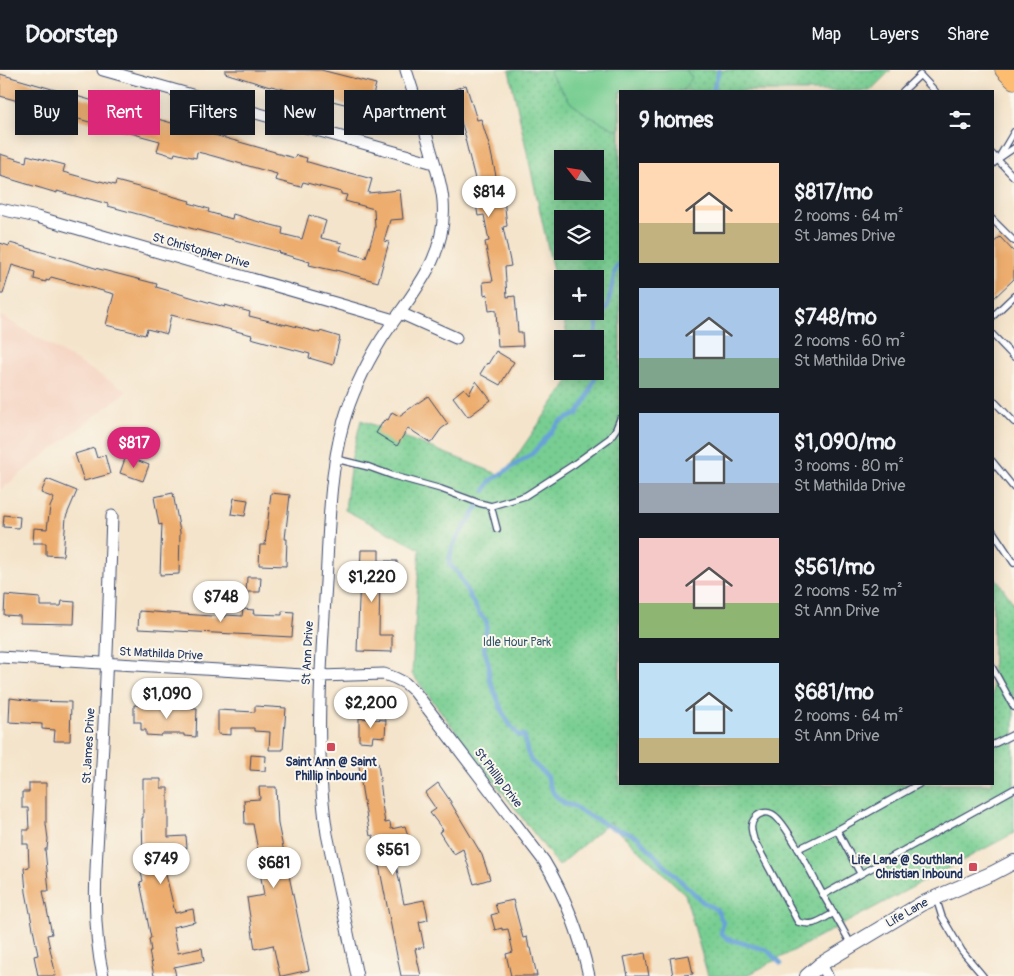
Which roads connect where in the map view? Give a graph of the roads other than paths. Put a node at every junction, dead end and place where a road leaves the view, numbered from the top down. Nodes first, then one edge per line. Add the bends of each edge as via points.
1 (103, 70) edge
2 (406, 70) edge
3 (1004, 70) edge
4 (1014, 80) edge
5 (904, 90) edge
6 (934, 90) edge
7 (1014, 132) edge
8 (1014, 148) edge
9 (994, 156) edge
10 (998, 159) junction
11 (994, 162) edge
12 (434, 163) junction
13 (1014, 177) edge
14 (0, 209) edge
15 (994, 221) edge
16 (1014, 241) edge
17 (1013, 299) edge
18 (994, 314) edge
19 (397, 317) junction
20 (994, 336) edge
21 (456, 338) dead end
22 (1014, 357) edge
23 (994, 401) edge
24 (619, 422) edge
25 (1014, 422) edge
26 (336, 459) junction
27 (994, 463) edge
28 (1014, 488) edge
29 (491, 506) junction
30 (112, 516) dead end
31 (497, 529) dead end
32 (994, 533) edge
33 (1014, 563) edge
34 (0, 658) edge
35 (107, 664) junction
36 (994, 671) edge
37 (320, 676) junction
38 (1014, 707) edge
39 (1014, 734) edge
40 (994, 743) edge
41 (904, 785) edge
42 (917, 785) edge
43 (1014, 789) edge
44 (902, 793) junction
45 (837, 830) junction
46 (798, 849) junction
47 (1014, 862) edge
48 (860, 873) junction
49 (823, 894) junction
50 (936, 898) junction
51 (834, 913) junction
52 (852, 946) junction
53 (824, 970) edge
54 (103, 976) edge
55 (357, 976) edge
56 (589, 976) edge
57 (808, 976) edge
58 (983, 976) edge

1 - 12 street
2 - 12 street, St Ann Drive
3 - 4 highway
5 - 6 lane via 920,75
7 - 10 lane
8 - 10 lane
9 - 10 lane
10 - 11 lane
10 - 13 lane
12 - 19 street, St Ann Drive via 443,200 440,239 423,279
14 - 19 street, St Christopher Drive
15 - 16 lane
17 - 18 lane
19 - 21 street
19 - 26 street, St Ann Drive via 356,389 343,424
20 - 22 lane
23 - 25 lane
24 - 29 lane via 610,438 573,465 524,496
26 - 29 lane
26 - 37 street, St Ann Drive
27 - 28 lane
29 - 31 lane
30 - 35 street, St James Drive
32 - 33 lane
34 - 35 street, St Mathilda Drive
35 - 37 street, St Mathilda Drive
35 - 54 street, St James Drive via 96,900
36 - 38 lane
37 - 55 street, St Ann Drive via 319,755 324,812
37 - 56 street, St Phillip Drive via 384,674 405,683 415,692 551,873 571,913
39 - 40 lane
41 - 44 lane
42 - 44 lane
43 - 48 lane
44 - 45 lane
45 - 46 lane
45 - 48 lane
46 - 49 lane
46 - 51 lane via 774,814 761,813 755,817 751,830 754,840 798,922 814,924
47 - 50 street, Life Lane
48 - 49 lane
49 - 51 lane
50 - 52 street, Life Lane
50 - 58 lane via 942,917
51 - 52 lane
52 - 53 street, Life Lane
53 - 57 street, Life Lane

